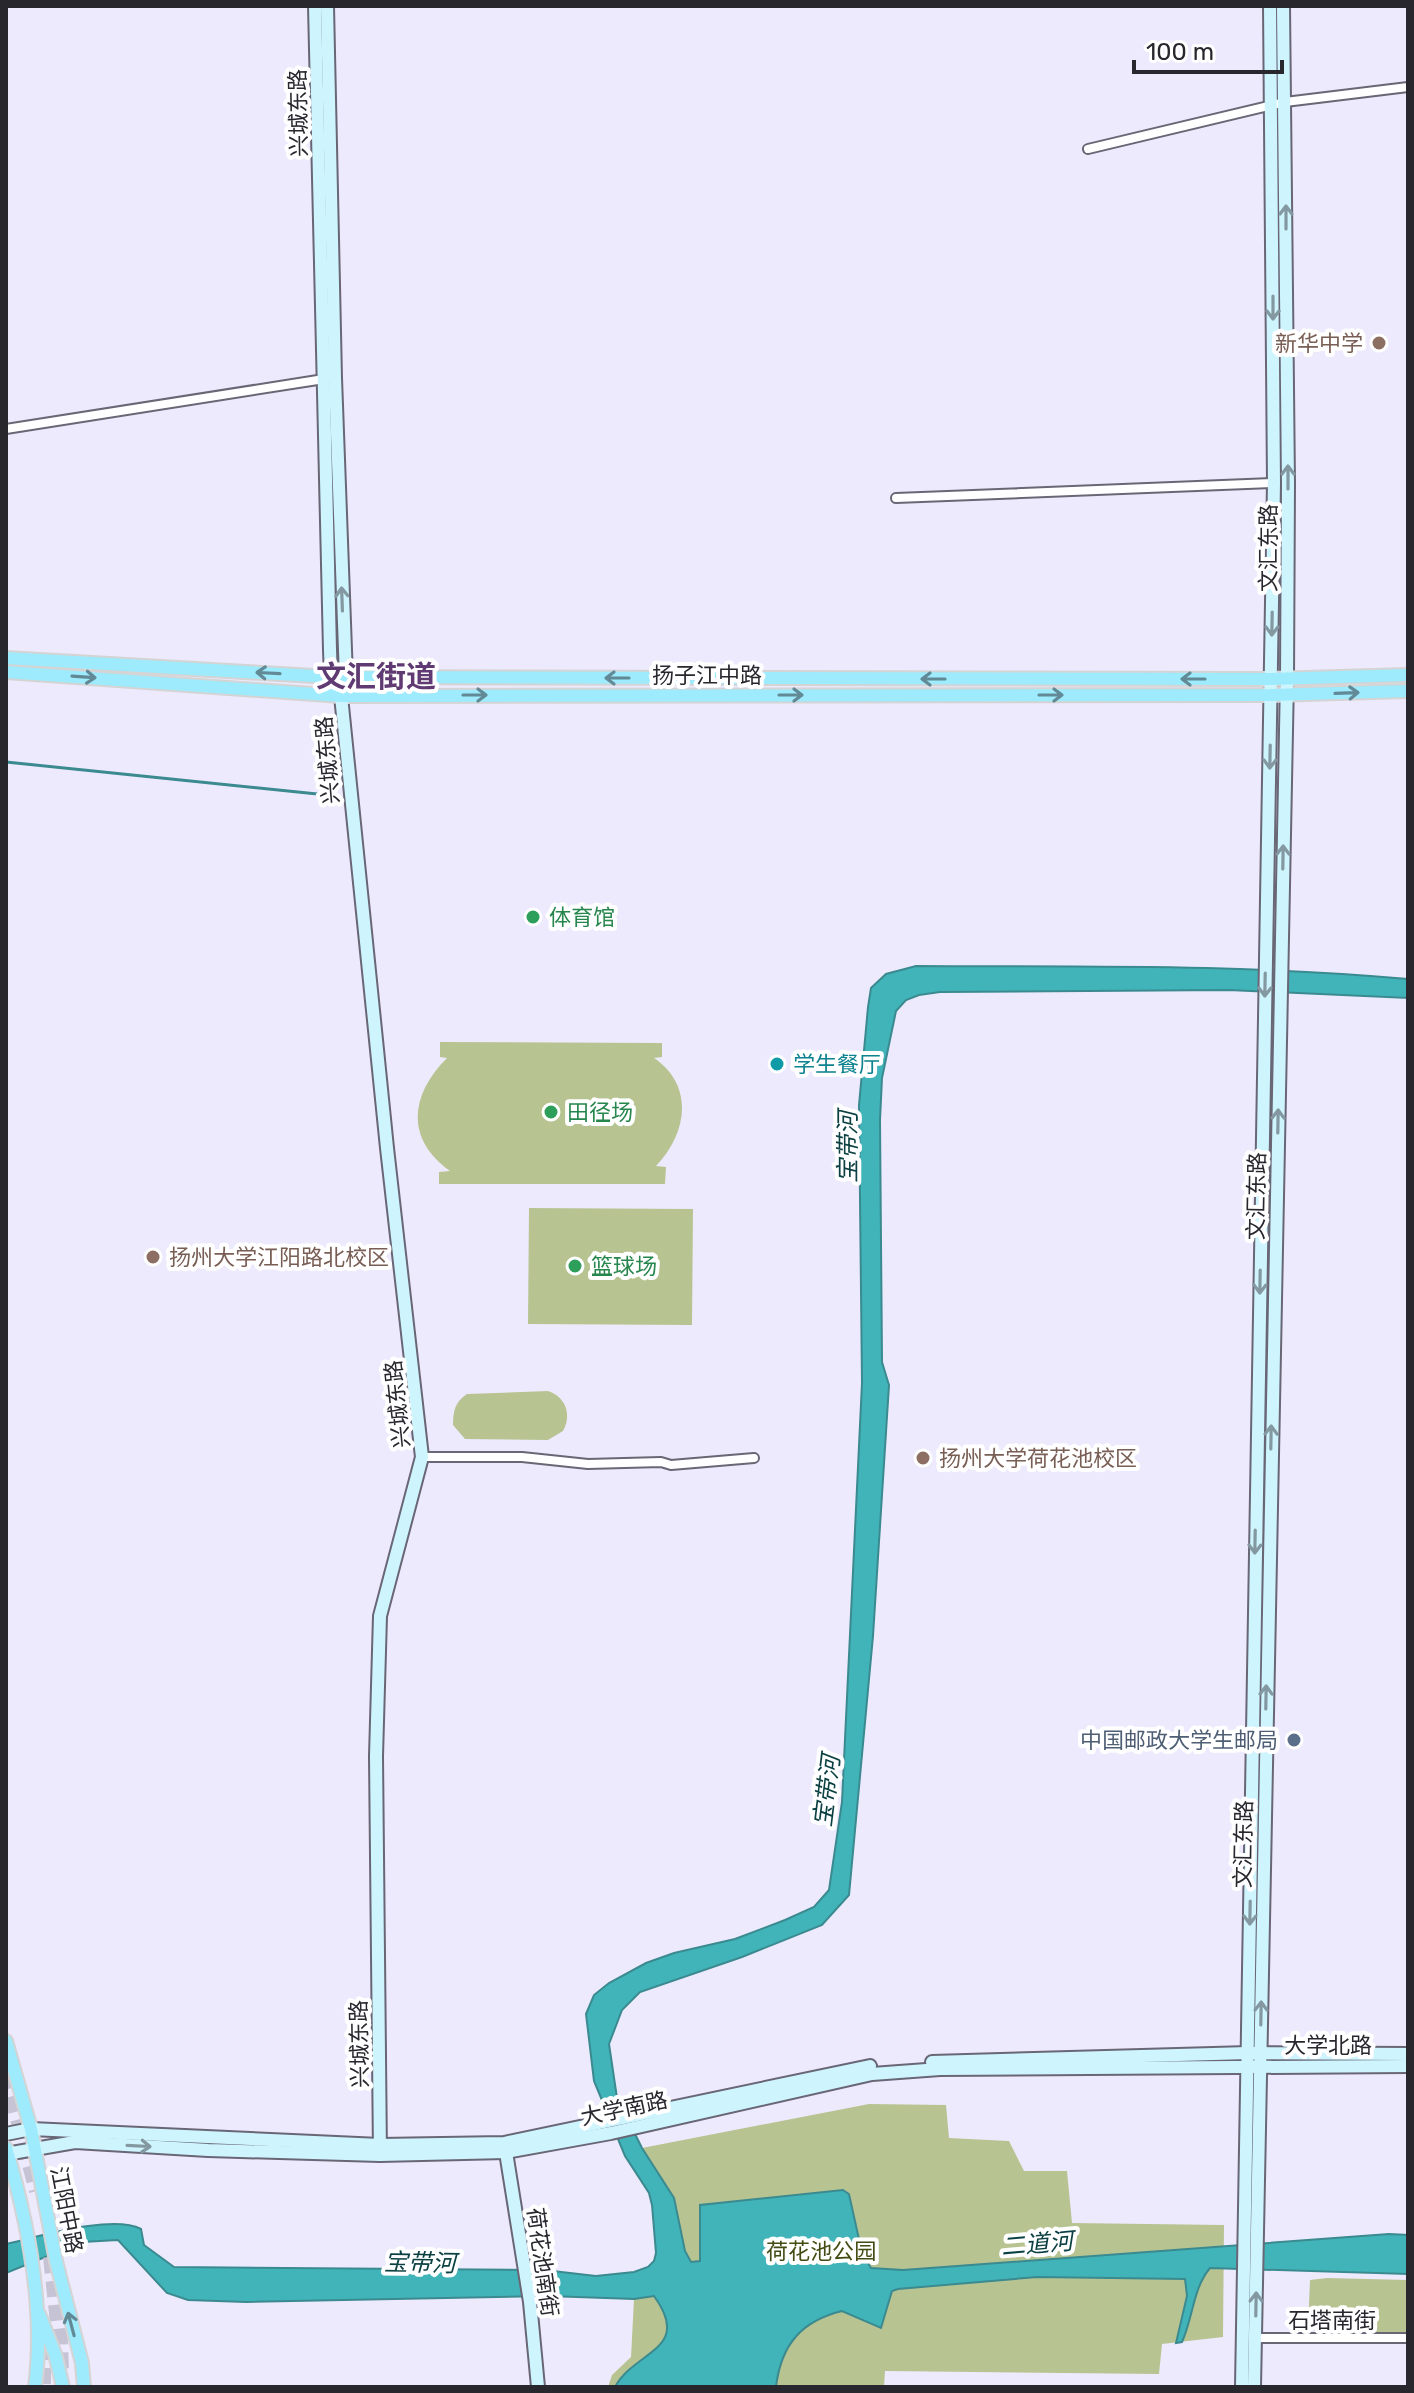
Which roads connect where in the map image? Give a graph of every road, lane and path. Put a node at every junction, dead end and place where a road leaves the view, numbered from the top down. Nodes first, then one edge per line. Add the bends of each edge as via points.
1 (315, 6) edge
2 (327, 6) edge
3 (1270, 6) edge
4 (1283, 6) edge
5 (1408, 87) edge
6 (1285, 102) junction
7 (1271, 105) junction
8 (1088, 149) dead end
9 (324, 379) junction
10 (6, 429) edge
11 (1274, 483) junction
12 (896, 498) dead end
13 (6, 658) edge
14 (6, 672) edge
15 (1408, 675) edge
16 (331, 677) junction
17 (346, 677) junction
18 (1271, 679) junction
19 (1287, 679) junction
20 (1408, 691) edge
21 (1271, 695) junction
22 (1286, 695) junction
23 (341, 696) junction
24 (422, 1457) junction
25 (754, 1458) dead end
26 (6, 2041) edge
27 (1408, 2054) edge
28 (1254, 2059) junction
29 (1408, 2066) edge
30 (31, 2129) junction
31 (6, 2134) edge
32 (34, 2148) junction
33 (505, 2148) junction
34 (380, 2150) junction
35 (7, 2152) edge
36 (1250, 2277) junction
37 (35, 2304) junction
38 (1255, 2338) junction
39 (1408, 2338) edge
40 (35, 2387) edge
41 (63, 2387) edge
42 (84, 2387) edge
43 (538, 2387) edge
44 (1242, 2387) edge
45 (1254, 2387) edge

1 - 9 street, 兴城东路
17 -> 2 street, 兴城东路
3 - 7 street, 文汇东路
4 - 6 street, 文汇东路
5 - 6 street
6 - 7 street
19 -> 6 street, 文汇东路
7 - 8 street
7 -> 11 street, 文汇东路
9 - 10 street
9 - 16 street, 兴城东路
11 - 12 street
11 -> 18 street, 文汇东路
16 -> 13 main road, 扬子江中路
14 -> 23 main road, 扬子江中路
15 - 19 main road, 扬子江中路
16 - 17 main road, 扬子江中路
16 - 23 street, 兴城东路
18 -> 17 main road, 扬子江中路
17 - 23 street, 兴城东路
18 - 19 main road, 扬子江中路
18 - 21 street, 文汇东路
19 - 22 street, 文汇东路
22 -> 20 main road, 扬子江中路
21 - 22 main road, 扬子江中路
23 -> 21 main road, 扬子江中路
21 -> 28 street, 文汇东路
28 -> 22 street, 文汇东路
23 - 24 street, 兴城东路
24 - 25 street via 671,1465
24 - 34 street, 兴城东路 via 380,1616
26 - 30 main road, 江阳中路
27 - 28 street, 大学北路
28 - 29 street, 大学北路
28 - 33 street, 大学南路 via 872,2074
28 - 36 street, 文汇东路
30 - 31 street, 大学南路
30 - 32 main road, 江阳中路
30 - 34 street, 大学南路
32 -> 34 street, 大学南路 via 75,2142 208,2150
32 - 35 street, 大学南路
42 -> 32 main road, 江阳中路
33 - 34 street, 大学南路
33 - 43 street, 荷花池南街
35 - 37 main road, 江阳中路 via 27,2234
38 -> 36 street, 文汇东路
36 - 44 street, 文汇东路
37 - 40 main road, 江阳中路
37 - 41 main road, 江阳中路
38 - 39 street, 石塔南街
38 - 45 street, 文汇东路

